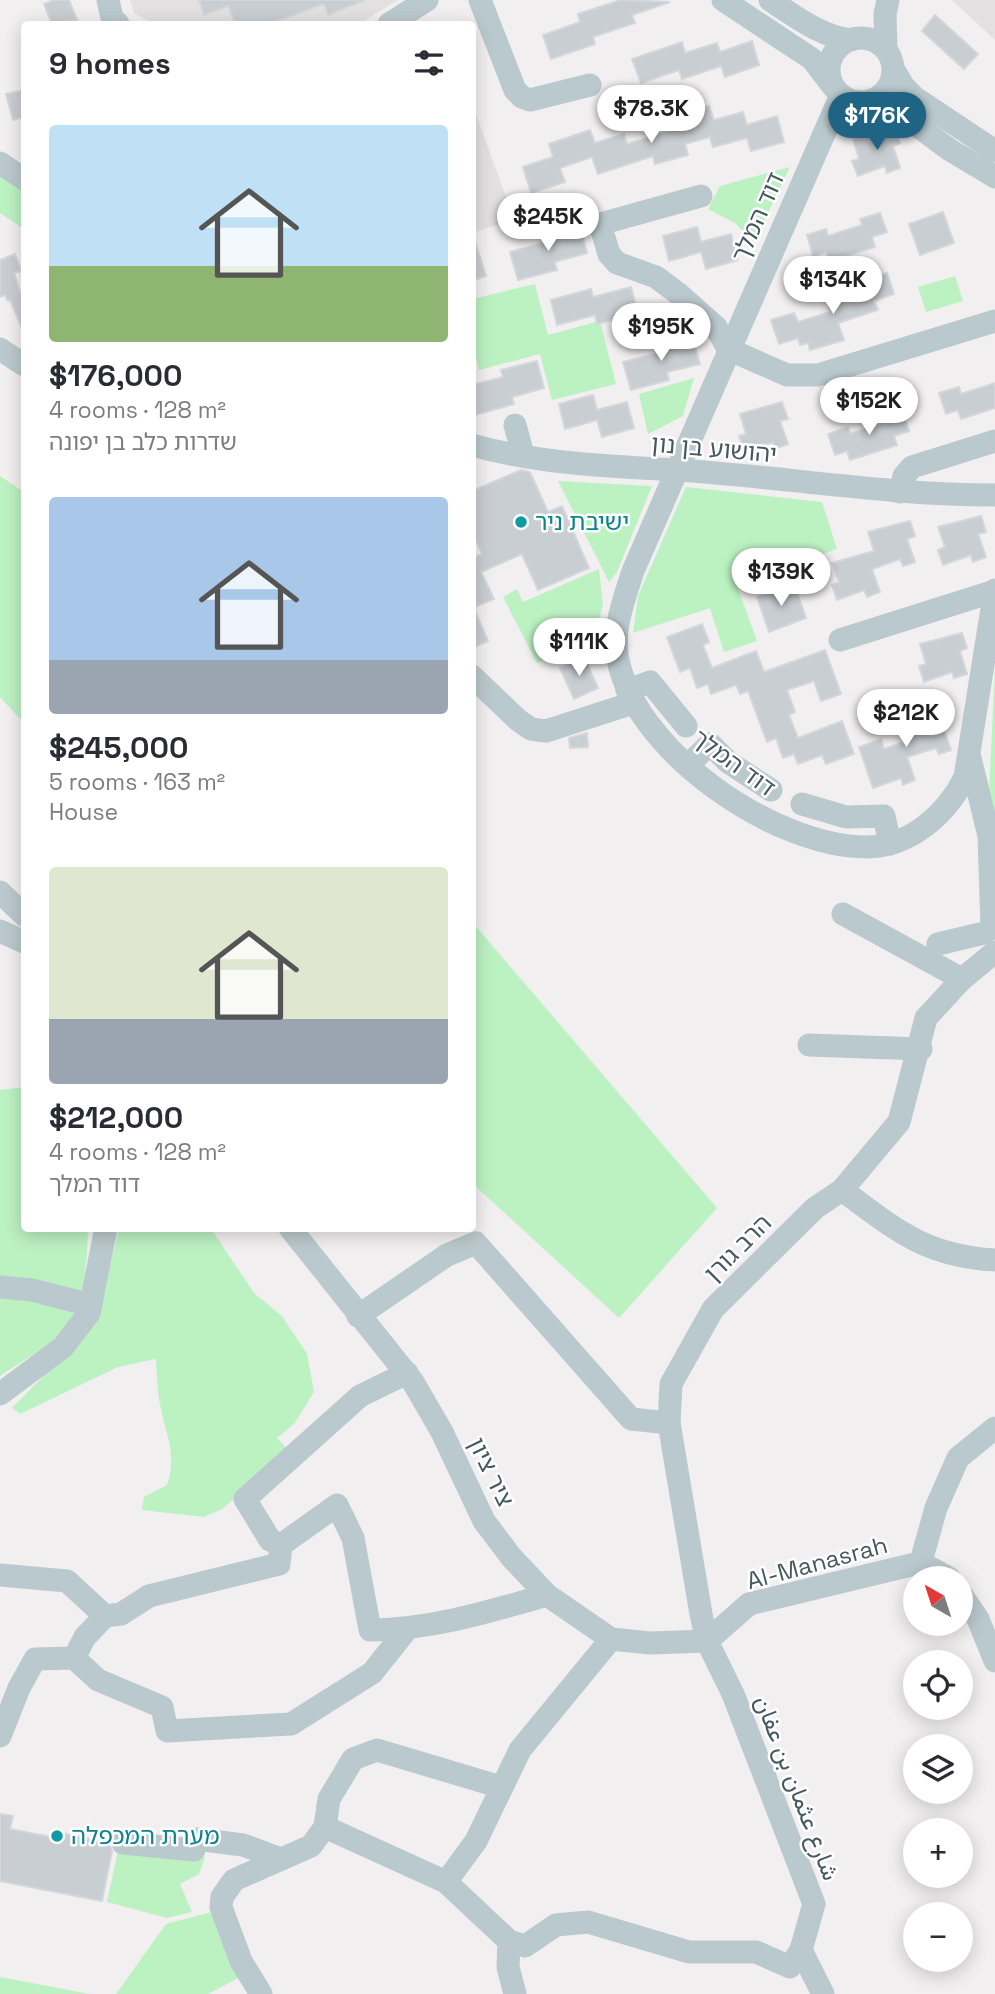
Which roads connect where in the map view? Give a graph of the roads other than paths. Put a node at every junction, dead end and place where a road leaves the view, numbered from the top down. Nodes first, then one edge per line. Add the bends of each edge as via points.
1 (108, 0) edge
2 (427, 0) edge
3 (480, 0) edge
4 (723, 0) edge
5 (770, 0) edge
6 (888, 1) edge
7 (115, 21) edge
8 (394, 21) edge
9 (855, 39) junction
10 (890, 59) junction
11 (590, 85) dead end
12 (837, 91) junction
13 (865, 103) junction
14 (995, 151) edge
15 (0, 163) edge
16 (21, 177) edge
17 (995, 177) edge
18 (701, 196) dead end
19 (995, 321) edge
20 (0, 349) edge
21 (729, 349) junction
22 (21, 363) edge
23 (515, 425) dead end
24 (995, 441) edge
25 (476, 446) edge
26 (523, 455) junction
27 (677, 470) junction
28 (900, 492) junction
29 (995, 495) edge
30 (995, 591) edge
31 (840, 639) dead end
32 (476, 680) edge
33 (630, 696) junction
34 (686, 726) dead end
35 (970, 758) junction
36 (688, 765) junction
37 (771, 790) dead end
38 (802, 804) dead end
39 (890, 844) junction
40 (0, 892) edge
41 (21, 912) edge
42 (843, 914) dead end
43 (994, 926) edge
44 (0, 931) edge
45 (21, 941) edge
46 (938, 944) dead end
47 (995, 952) edge
48 (962, 979) junction
49 (809, 1045) dead end
50 (921, 1049) junction
51 (842, 1190) junction
52 (105, 1232) edge
53 (293, 1232) edge
54 (995, 1260) edge
55 (0, 1287) edge
56 (91, 1305) junction
57 (358, 1316) junction
58 (407, 1373) junction
59 (0, 1394) edge
60 (669, 1423) junction
61 (995, 1428) edge
62 (282, 1545) junction
63 (920, 1565) junction
64 (924, 1566) edge
65 (0, 1575) edge
66 (547, 1595) junction
67 (973, 1612) edge
68 (105, 1616) junction
69 (407, 1629) junction
70 (611, 1639) junction
71 (707, 1642) junction
72 (74, 1658) junction
73 (995, 1661) edge
74 (0, 1736) edge
75 (501, 1787) junction
76 (325, 1827) junction
77 (123, 1843) dead end
78 (281, 1858) junction
79 (446, 1882) junction
80 (509, 1941) junction
81 (801, 1950) junction
82 (261, 1994) edge
83 (515, 1994) edge
84 (823, 1994) edge

1 - 7 street
2 - 8 street
3 - 11 street via 515,90 522,97 530,100
4 - 12 street via 812,59
5 - 9 street via 821,32
6 - 9 street
6 - 10 street
9 - 10 street via 869,39
9 - 12 street via 831,59 830,78
10 - 13 street via 889,88
10 - 14 street via 904,88 914,97
12 - 13 street
12 - 21 street, דוד המלך
13 - 17 street via 894,110
15 - 16 street
18 - 21 street via 600,224 609,254 617,263 656,277 672,289 716,327
19 - 21 street via 802,377 786,375
20 - 22 street
21 - 27 street, דוד המלך
23 - 26 street
24 - 28 street via 912,467
25 - 26 street, יהושוע בן נון
26 - 27 street, יהושוע בן נון via 574,464
27 - 28 street, יהושוע בן נון
27 - 33 street, דוד המלך via 624,596 616,651
28 - 29 street, יהושוע בן נון
30 - 31 street
30 - 35 street, דוד המלך
32 - 33 street via 531,729 546,731
33 - 34 street via 650,682
33 - 36 street, דוד המלך
35 - 39 street, דוד המלך via 956,796 928,825
35 - 43 street via 989,836
36 - 37 street via 710,744 728,762
36 - 39 street, דוד המלך via 731,799 807,837 849,846
38 - 39 street via 846,817 884,816
40 - 41 street
42 - 48 street
43 - 46 street
44 - 45 street
47 - 48 street, הרב גורן
48 - 50 street, הרב גורן via 926,1018
49 - 50 street
50 - 51 street, הרב גורן via 899,1122
51 - 54 street via 927,1248
51 - 60 street, הרב גורן via 815,1208 713,1309 671,1384
52 - 56 street
53 - 57 street, ציר ציון
55 - 56 street
56 - 59 street via 63,1346
57 - 58 street, ציר ציון
57 - 60 street via 447,1255 476,1243 631,1419
58 - 62 street via 360,1396 245,1499 270,1540
58 - 66 street, ציר ציון via 442,1432 484,1521
60 - 71 street, הרב גורן
61 - 63 street via 958,1458 936,1508
62 - 68 street via 279,1564 149,1596 121,1614
62 - 69 street via 337,1505 353,1538 370,1630
63 - 64 street, Al-Manasrah
63 - 71 street, Al-Manasrah via 749,1604
65 - 68 street via 67,1581
66 - 69 street via 452,1622
66 - 70 street, ציר ציון
67 - 73 street
68 - 72 street via 85,1637
69 - 72 street via 372,1673 291,1724 167,1731 162,1707 98,1680
70 - 71 street, ציר ציון
70 - 75 street via 520,1750
71 - 81 street, شارع عثمان بن عفان via 733,1694 814,1905
72 - 74 street via 35,1659
75 - 76 street via 377,1749 353,1759 329,1799
75 - 79 street via 476,1841
76 - 78 street via 311,1846
76 - 79 street
77 - 78 street via 194,1850 197,1839 243,1845
78 - 82 street via 234,1880 222,1897 221,1907 241,1961
79 - 80 street
80 - 81 street via 525,1946 556,1926 588,1922 689,1952 756,1952 790,1967
80 - 83 street via 508,1966
81 - 84 street

